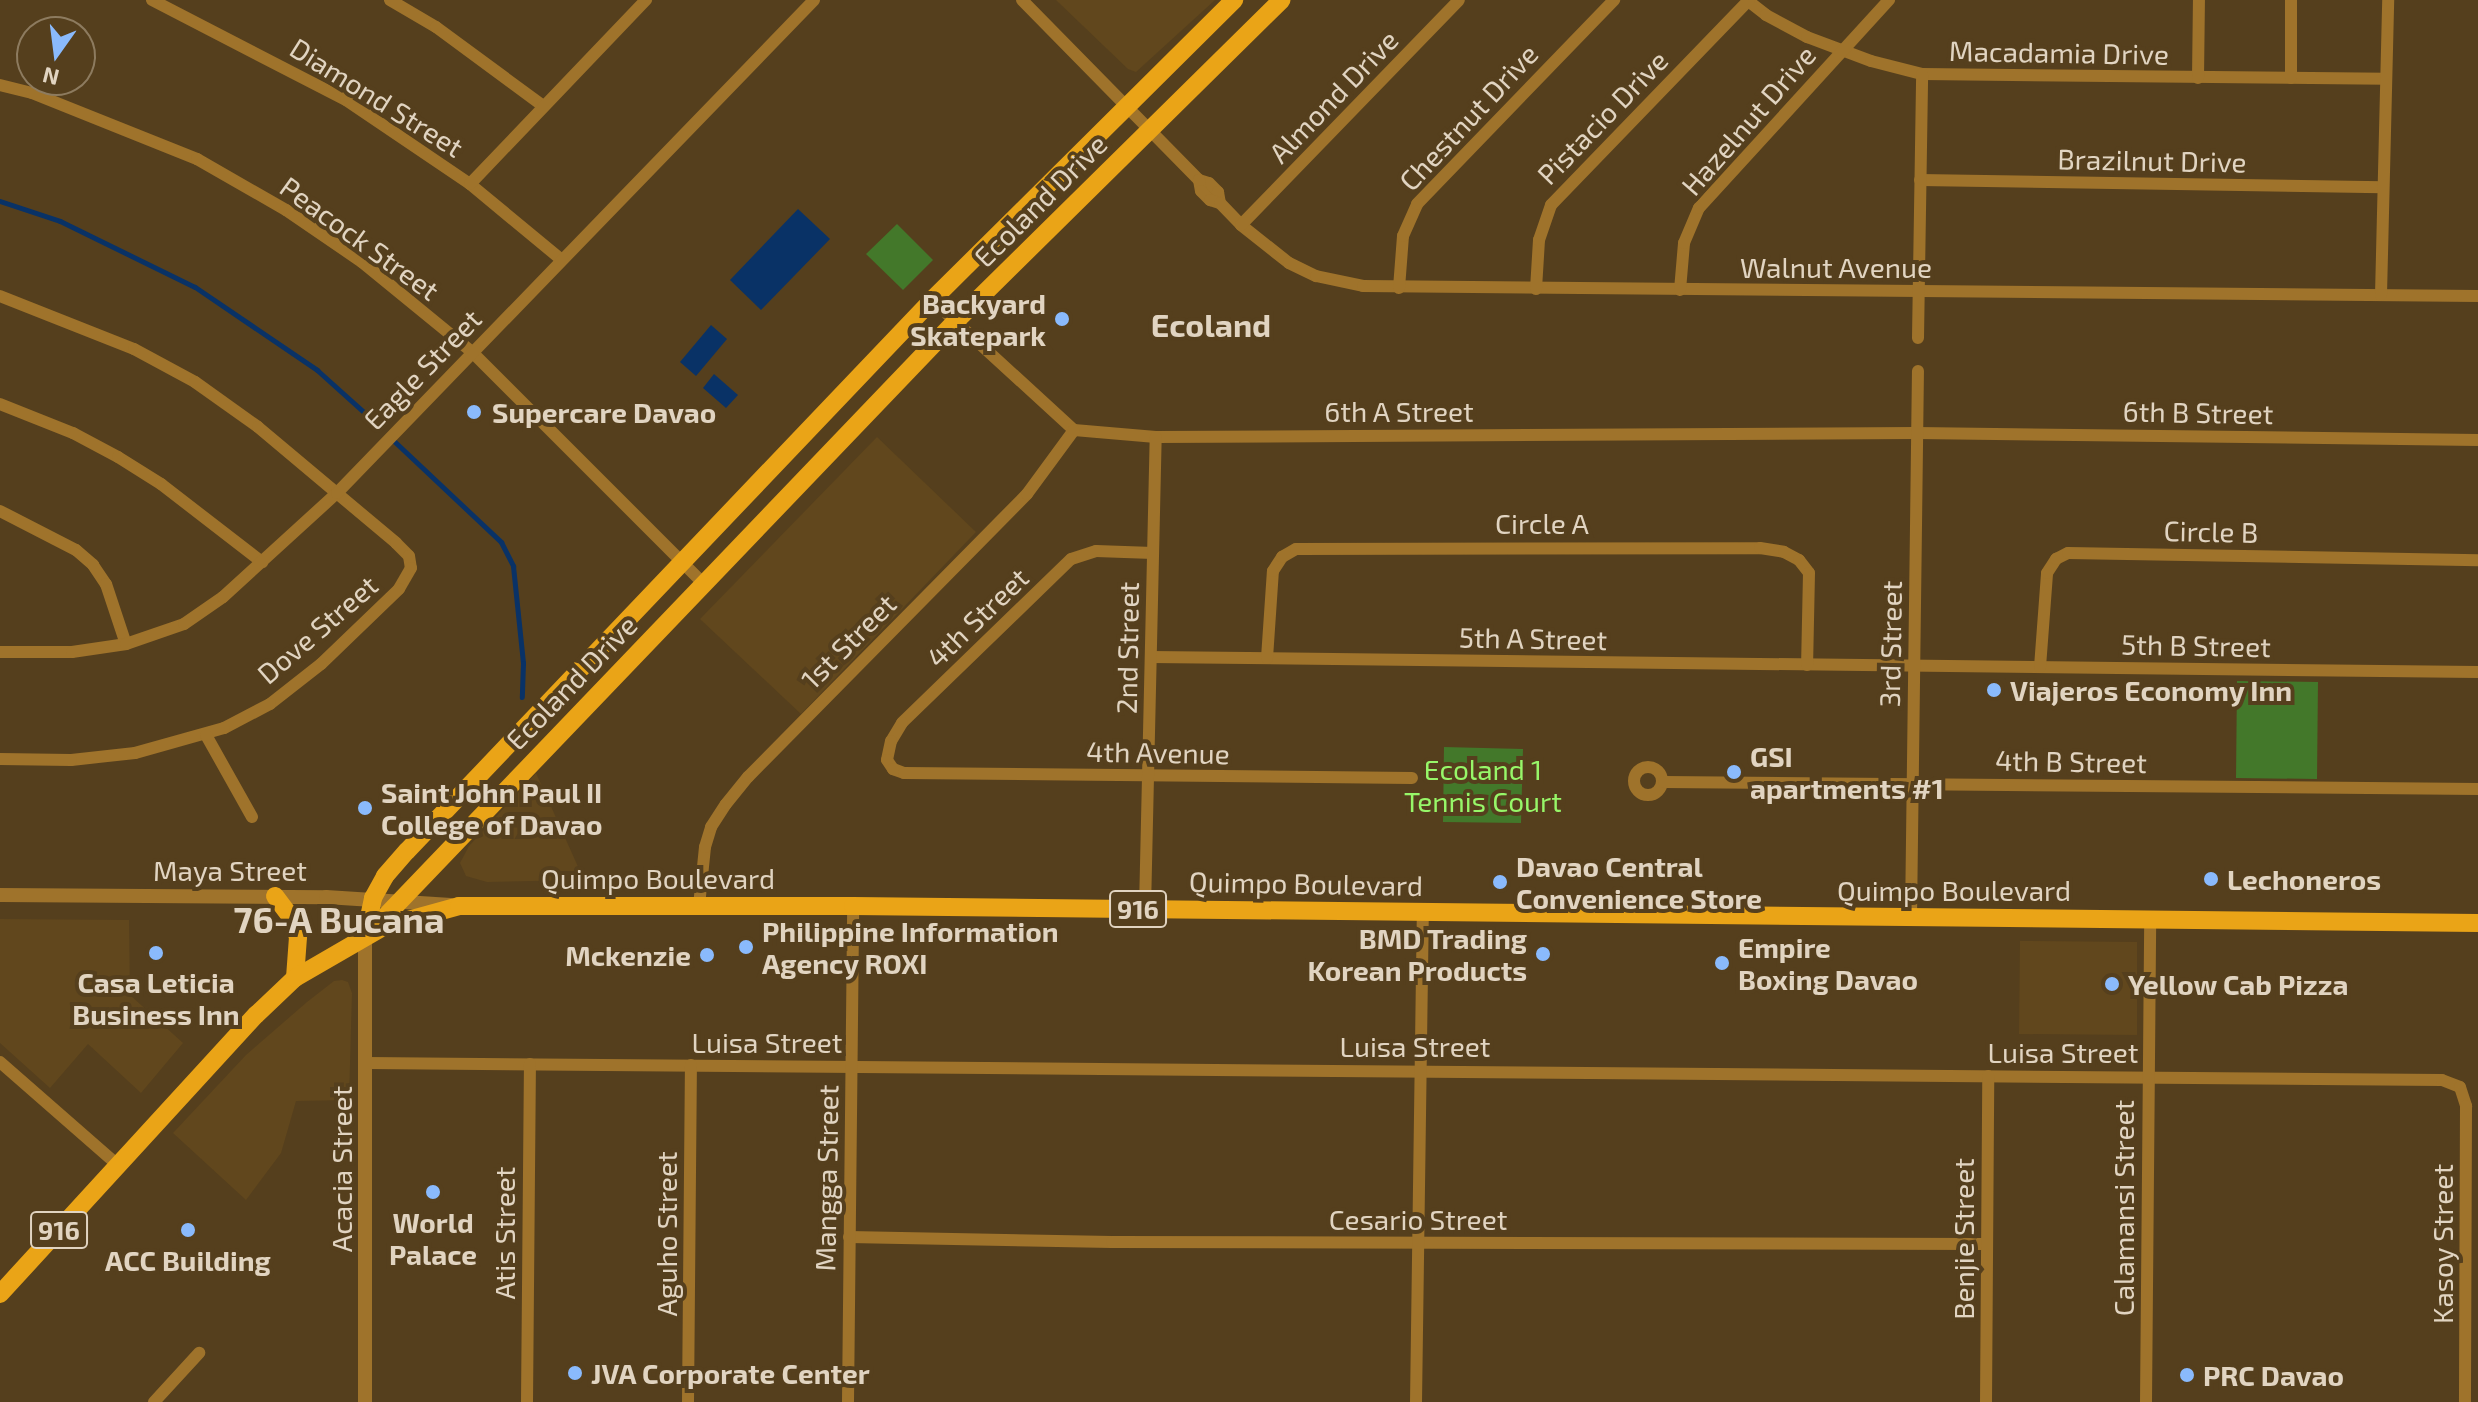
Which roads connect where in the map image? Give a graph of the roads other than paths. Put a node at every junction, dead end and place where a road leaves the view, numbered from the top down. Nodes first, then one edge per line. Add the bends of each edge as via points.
1 (152, 0) edge
2 (390, 0) edge
3 (646, 0) edge
4 (814, 0) edge
5 (1022, 0) edge
6 (1234, 0) edge
7 (1282, 0) edge
8 (1459, 0) edge
9 (1614, 0) edge
10 (1748, 0) edge
11 (1889, 0) edge
12 (2199, 0) edge
13 (2291, 0) edge
14 (2388, 0) edge
15 (1841, 50) junction
16 (1922, 74) junction
17 (2198, 78) junction
18 (2291, 78) junction
19 (2386, 79) junction
20 (0, 85) edge
21 (1128, 105) junction
22 (543, 106) junction
23 (1151, 129) junction
24 (1920, 180) junction
25 (470, 184) junction
26 (2383, 187) junction
27 (1241, 225) junction
28 (562, 260) junction
29 (1399, 288) junction
30 (1536, 289) junction
31 (1680, 290) junction
32 (1919, 292) junction
33 (2381, 295) junction
34 (0, 296) edge
35 (2478, 296) edge
36 (932, 300) junction
37 (954, 323) junction
38 (1918, 338) dead end
39 (472, 352) junction
40 (1918, 371) dead end
41 (0, 404) edge
42 (1074, 430) junction
43 (1917, 433) junction
44 (1156, 437) junction
45 (2478, 440) edge
46 (337, 493) junction
47 (0, 511) edge
48 (1153, 553) junction
49 (2478, 560) edge
50 (682, 561) junction
51 (262, 562) junction
52 (704, 584) junction
53 (126, 644) junction
54 (0, 652) edge
55 (1151, 657) junction
56 (1267, 658) junction
57 (1807, 665) junction
58 (1914, 666) junction
59 (2040, 667) junction
60 (2478, 672) edge
61 (206, 735) junction
62 (0, 759) edge
63 (904, 773) joint
64 (1148, 775) junction
65 (1412, 778) dead end
66 (1664, 782) dead end
67 (1913, 783) junction
68 (2478, 789) edge
69 (252, 817) dead end
70 (0, 895) edge
71 (275, 896) junction
72 (373, 898) junction
73 (404, 900) junction
74 (459, 906) junction
75 (699, 906) junction
76 (853, 906) junction
77 (1145, 909) junction
78 (1423, 912) junction
79 (1911, 918) junction
80 (2150, 919) junction
81 (2478, 923) edge
82 (365, 936) junction
83 (295, 978) junction
84 (0, 1062) edge
85 (367, 1063) junction
86 (530, 1064) junction
87 (691, 1065) junction
88 (851, 1066) junction
89 (1421, 1070) junction
90 (1988, 1076) junction
91 (2148, 1076) junction
92 (2460, 1087) joint
93 (119, 1166) junction
94 (849, 1237) junction
95 (1418, 1243) junction
96 (1986, 1244) junction
97 (0, 1294) edge
98 (199, 1353) dead end
99 (154, 1402) edge
100 (365, 1402) edge
101 (527, 1402) edge
102 (688, 1402) edge
103 (848, 1402) edge
104 (1416, 1402) edge
105 (1986, 1402) edge
106 (2146, 1402) edge
107 (2465, 1402) edge

1 - 25 street, Diamond Street via 346,100
2 - 22 street via 436,27
3 - 22 street
4 - 28 street, Eagle Street
5 - 21 street, Walnut Avenue
6 - 21 main road, Ecoland Drive
7 - 23 main road, Ecoland Drive
8 - 27 street, Almond Drive
9 - 29 street, Chestnut Drive via 1417,204 1403,236
10 - 15 street, Macadamia Drive via 1784,26
10 - 30 street, Pistacio Drive via 1551,205 1539,240
11 - 15 street, Hazelnut Drive
12 - 17 street
13 - 18 street
14 - 19 street
15 - 16 street, Macadamia Drive
15 - 31 street, Hazelnut Drive via 1699,208 1684,243
16 - 17 street, Macadamia Drive
16 - 24 street
17 - 18 street, Macadamia Drive
18 - 19 street, Macadamia Drive
19 - 26 street
20 - 39 street, Peacock Street via 197,159 362,262
21 - 23 street, Walnut Avenue
21 - 36 main road, Ecoland Drive
22 - 25 street
23 - 27 street, Walnut Avenue via 1199,180 1218,192 1220,203
23 - 37 main road, Ecoland Drive
24 - 26 street, Brazilnut Drive
24 - 32 street
25 - 28 street, Diamond Street
26 - 33 street
27 - 29 street, Walnut Avenue via 1289,263 1316,276
28 - 39 street, Eagle Street
29 - 30 street, Walnut Avenue
30 - 31 street, Walnut Avenue
31 - 32 street, Walnut Avenue
32 - 33 street, Walnut Avenue
32 - 38 street
33 - 35 street, Walnut Avenue
34 - 46 street via 134,349 195,382
36 - 37 street
36 - 50 main road, Ecoland Drive
37 - 42 street
37 - 52 main road, Ecoland Drive
39 - 46 street, Eagle Street
39 - 50 street, Peacock Street
40 - 43 street, 3rd Street
41 - 51 street via 73,433 129,464
42 - 44 street, 6th A Street
42 - 75 street, 1st Street via 1027,494 726,804 705,847
43 - 44 street, 6th A Street
43 - 45 street, 6th B Street
43 - 58 street, 3rd Street
44 - 48 street, 2nd Street
46 - 51 street, Eagle Street
46 - 61 street, Dove Street via 409,556 407,578 321,664 270,704
47 - 53 street via 76,550 93,565 106,584
48 - 55 street, 2nd Street
48 - 63 street, 4th Street via 1096,551 1071,559 902,723 887,760
49 - 59 street, Circle B via 2068,553 2047,573
50 - 52 street, Peacock Street
50 - 72 main road, Ecoland Drive via 407,851
51 - 53 street, Eagle Street via 184,624
52 - 73 main road, Ecoland Drive
53 - 54 street, Eagle Street via 72,652
55 - 56 street, 5th A Street
55 - 64 street, 2nd Street
56 - 57 street, 5th A Street
56 - 57 street, Circle A via 1273,571 1296,549 1760,548 1784,552 1809,573
57 - 58 street, 5th A Street
58 - 59 street, 5th B Street
58 - 67 street, 3rd Street
59 - 60 street, 5th B Street
61 - 62 street, Dove Street via 107,756
61 - 69 street
63 - 64 street, 4th Avenue
64 - 65 street, 4th Avenue
64 - 77 street, 2nd Street
66 - 67 street, 4th B Street
67 - 68 street, 4th B Street
67 - 79 street, 3rd Street
70 - 71 street, Maya Street
71 - 72 street, Maya Street
71 - 83 main road via 298,937
72 - 73 street, Maya Street
72 - 82 main road, Ecoland Drive
73 - 74 street, Maya Street
73 - 82 main road, Ecoland Drive
74 - 75 main road, Quimpo Boulevard / 916
74 - 82 main road, Quimpo Boulevard / 916 via 408,918
75 - 76 main road, Quimpo Boulevard / 916
76 - 77 main road, Quimpo Boulevard / 916
76 - 88 street, Mangga Street
77 - 78 main road, Quimpo Boulevard / 916
78 - 79 main road, Quimpo Boulevard / 916
78 - 89 street
79 - 80 main road, Quimpo Boulevard / 916
80 - 81 main road, Quimpo Boulevard / 916
80 - 91 street, Calamansi Street
82 - 83 main road, Quimpo Boulevard / 916
82 - 85 street, Acacia Street
83 - 93 main road, Quimpo Boulevard / 916
84 - 93 street
85 - 86 street, Luisa Street
85 - 100 street, Acacia Street
86 - 87 street, Luisa Street
86 - 101 street, Atis Street
87 - 88 street, Luisa Street
87 - 102 street, Aguho Street
88 - 89 street, Luisa Street
88 - 94 street, Mangga Street
89 - 90 street, Luisa Street
89 - 95 street
90 - 91 street, Luisa Street
90 - 96 street, Benjie Street
91 - 92 street, Luisa Street via 2442,1080
91 - 106 street, Calamansi Street
92 - 107 street, Kasoy Street via 2466,1106
93 - 97 main road, Quimpo Boulevard / 916
94 - 95 street, Cesario Street
94 - 103 street, Mangga Street
95 - 96 street, Cesario Street
95 - 104 street
96 - 105 street, Benjie Street
98 - 99 street

